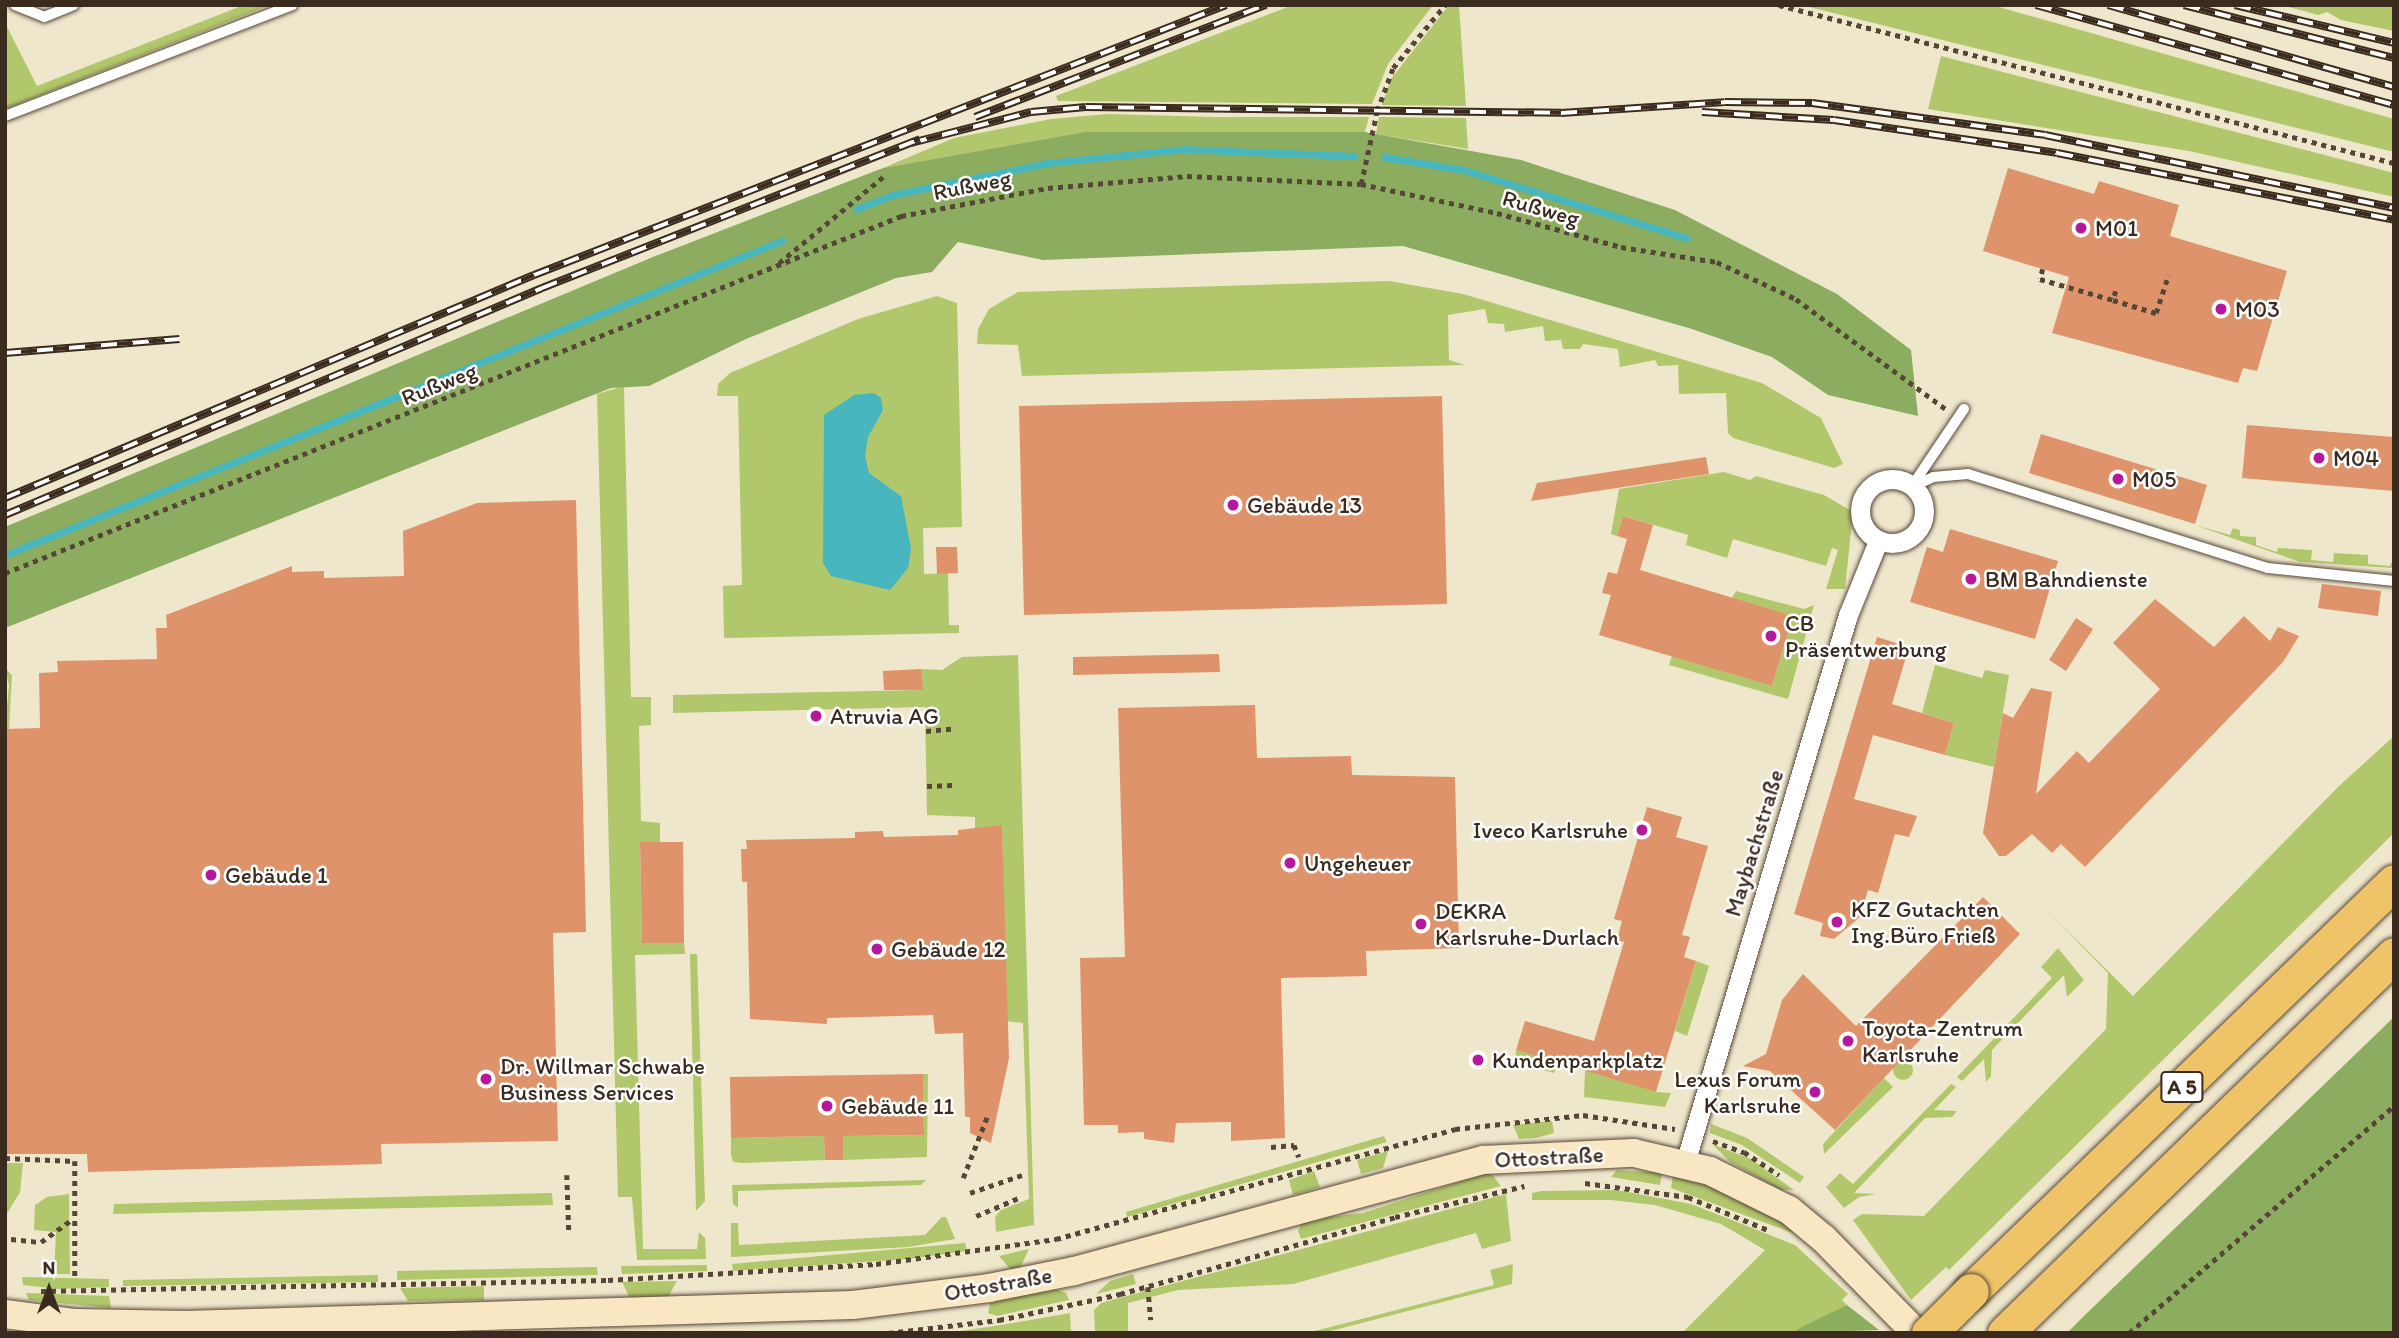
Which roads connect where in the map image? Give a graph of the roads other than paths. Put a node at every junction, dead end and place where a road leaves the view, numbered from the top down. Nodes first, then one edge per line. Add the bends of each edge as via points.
1 (15, 5) edge
2 (74, 5) edge
3 (292, 5) edge
4 (5, 116) edge
5 (1961, 413) road end
6 (1912, 487) junction
7 (1878, 541) junction
8 (2394, 581) edge
9 (2394, 883) edge
10 (2394, 955) edge
11 (1685, 1163) junction
12 (5, 1314) edge
13 (1916, 1333) edge
14 (1929, 1333) edge
15 (2005, 1333) edge

1 - 2 lane via 44,18
3 - 4 lane
5 - 6 lane
6 - 7 street via 1923,506 1918,529 1900,542
6 - 7 street via 1889,479 1864,495 1860,518
6 - 8 lane via 1933,477 1968,474 2268,568
7 - 11 street, Maybachstraße via 1848,615
9 - 14 highway, A 5, bridge
10 - 15 highway, A 5
11 - 12 main road, Ottostraße via 1634,1153 1499,1157 1074,1271 989,1288 853,1305 186,1325 75,1323
11 - 13 main road, Ottostraße via 1742,1184 1789,1210 1824,1239

